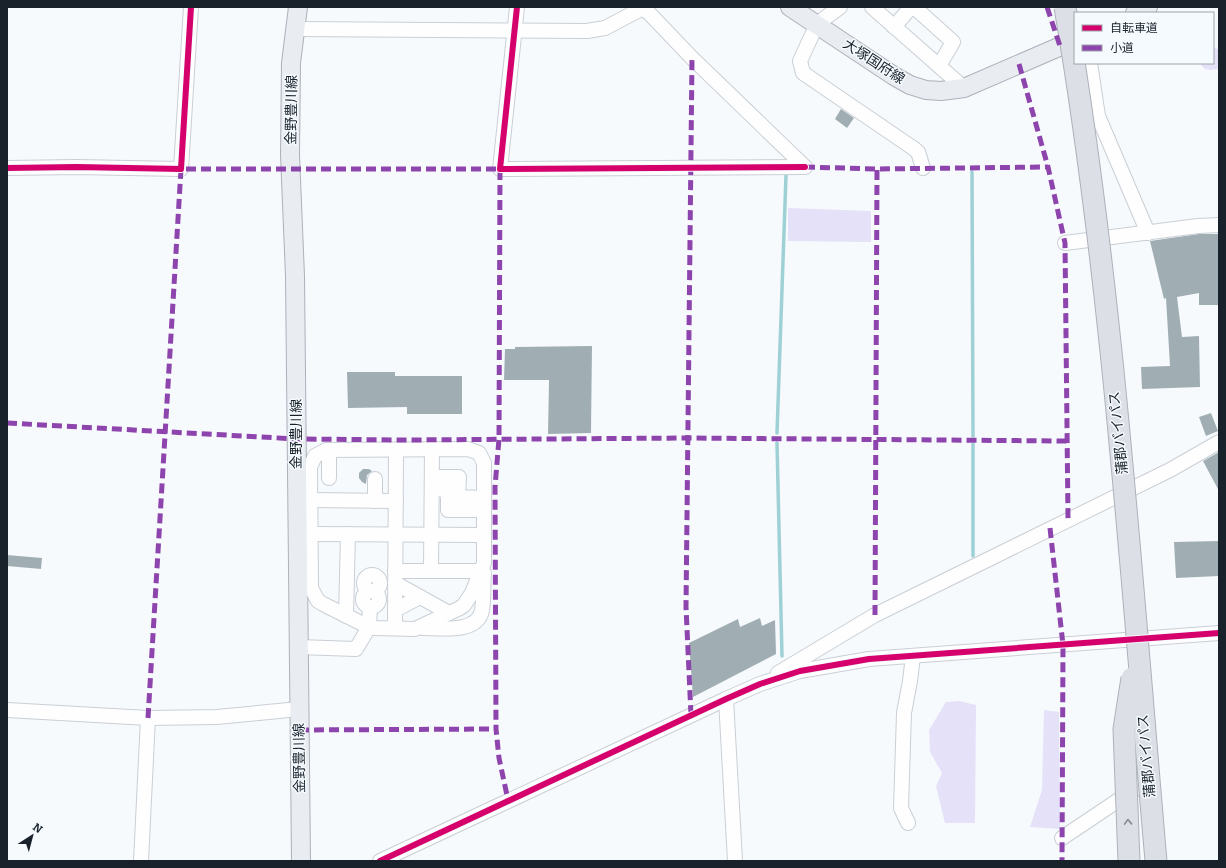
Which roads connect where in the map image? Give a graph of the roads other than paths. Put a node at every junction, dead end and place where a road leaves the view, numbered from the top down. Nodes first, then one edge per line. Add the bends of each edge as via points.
1 (191, 7) edge
2 (298, 7) edge
3 (517, 7) edge
4 (790, 7) edge
5 (840, 7) edge
6 (872, 7) edge
7 (911, 7) edge
8 (914, 7) edge
9 (1059, 7) edge
10 (1065, 7) edge
11 (1148, 7) edge
12 (647, 9) edge
13 (1137, 12) edge
14 (822, 16) edge
15 (894, 27) junction
16 (294, 29) junction
17 (515, 30) junction
18 (1074, 40) edge
19 (1090, 64) edge
20 (939, 66) junction
21 (964, 88) junction
22 (7, 168) edge
23 (922, 168) dead end
24 (1219, 225) edge
25 (1148, 233) junction
26 (1065, 243) dead end
27 (1219, 442) edge
28 (427, 449) junction
29 (329, 450) junction
30 (396, 450) junction
31 (329, 478) dead end
32 (375, 479) dead end
33 (432, 483) junction
34 (310, 500) junction
35 (374, 501) junction
36 (396, 501) junction
37 (484, 504) junction
38 (310, 534) junction
39 (348, 534) junction
40 (396, 535) junction
41 (427, 535) junction
42 (484, 535) junction
43 (483, 567) junction
44 (431, 571) junction
45 (395, 577) junction
46 (371, 591) dead end
47 (420, 597) junction
48 (395, 610) junction
49 (449, 613) junction
50 (346, 616) junction
51 (369, 627) junction
52 (395, 628) junction
53 (415, 629) junction
54 (1219, 633) edge
55 (838, 637) junction
56 (298, 647) junction
57 (913, 656) junction
58 (836, 664) junction
59 (1133, 672) junction
60 (760, 684) junction
61 (726, 699) junction
62 (299, 709) junction
63 (7, 710) edge
64 (148, 718) junction
65 (908, 823) dead end
66 (1062, 838) dead end
67 (141, 861) edge
68 (301, 861) edge
69 (380, 861) edge
70 (735, 861) edge
71 (1129, 861) edge
72 (1146, 861) edge
73 (1156, 861) edge
74 (1165, 861) edge

1 - 22 street via 181,169
2 - 16 main road, 金野豊川線
3 - 17 street
4 - 14 main road, 大塚国府線
5 - 14 street
6 - 15 street
7 - 15 street
8 - 20 street via 953,42
9 - 59 highway, 蒲郡バイパス via 1098,296 1123,528
10 - 73 highway, 蒲郡バイパス, bridge via 1109,342
11 - 13 main road
12 - 17 street via 605,28 587,31
12 - 17 street via 692,58 805,167 500,169
14 - 21 main road, 大塚国府線 via 894,76 910,85 941,91
14 - 23 street via 800,61 803,72 918,152
15 - 20 street
16 - 17 street
16 - 56 main road, 金野豊川線 via 290,155 295,276
18 - 21 main road, 大塚国府線
19 - 25 street via 1098,116
20 - 21 street
24 - 25 street
25 - 26 street
27 - 55 street via 1170,470 875,615
28 - 30 street
28 - 33 street
28 - 37 street via 468,449 479,453 484,463
28 - 41 street
29 - 30 street
29 - 31 street
29 - 34 street via 320,452 312,461
30 - 36 street
32 - 35 street
33 - 37 street via 448,490 448,510
33 - 41 street
34 - 35 street
34 - 38 street
35 - 36 street
36 - 40 street
37 - 42 street
38 - 39 street
38 - 50 street via 312,592 318,601
39 - 40 street
39 - 50 street
40 - 41 street
40 - 45 street
41 - 42 street
41 - 44 street
42 - 43 street
43 - 44 street
43 - 49 street via 464,605
43 - 53 street via 483,609 477,620 469,626
44 - 45 street
45 - 47 street
45 - 48 street
46 - 51 street via 376,593 379,599 376,606 370,607
47 - 48 street
47 - 49 street
48 - 52 street
49 - 53 street
50 - 51 street
51 - 52 street
51 - 56 street via 356,649
52 - 53 street
54 - 57 street
55 - 58 street
55 - 60 street
56 - 62 main road, 金野豊川線
57 - 58 street
57 - 65 street via 904,713 901,808
58 - 60 street via 800,671
71 -> 59 highway, bridge via 1124,729
59 - 72 highway, 蒲郡バイパス
60 - 61 street
61 - 69 street
61 - 70 street
62 - 64 street via 217,717
62 - 68 main road, 金野豊川線
63 - 64 street
64 - 67 street
66 - 74 street via 1150,779

